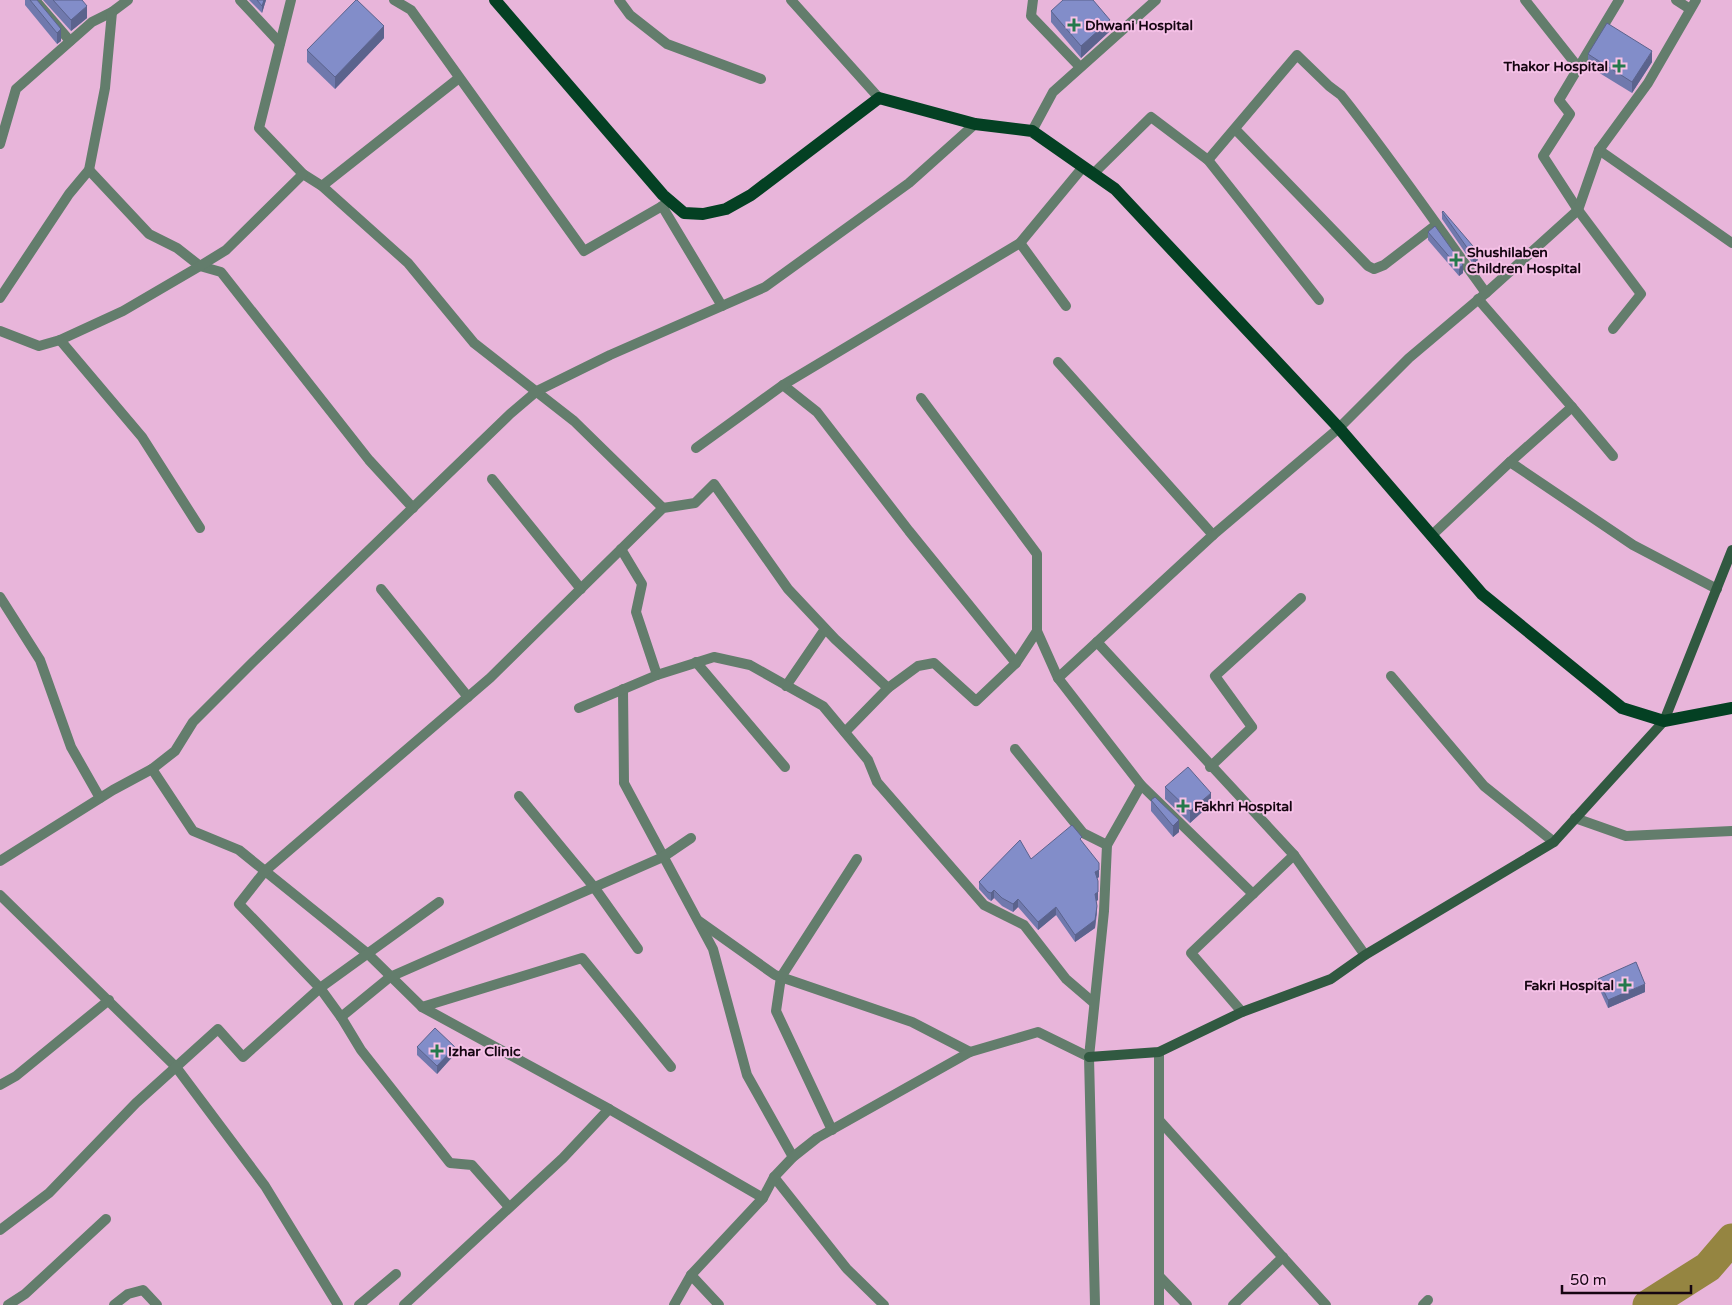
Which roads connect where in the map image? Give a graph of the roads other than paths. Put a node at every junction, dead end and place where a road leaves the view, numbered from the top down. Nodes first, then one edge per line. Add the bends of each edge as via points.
1 (35, 0) edge
2 (128, 0) edge
3 (240, 0) edge
4 (291, 0) edge
5 (394, 0) edge
6 (495, 0) edge
7 (620, 0) edge
8 (791, 0) edge
9 (1032, 0) edge
10 (1156, 0) edge
11 (1525, 0) edge
12 (1619, 0) edge
13 (1676, 0) edge
14 (1693, 5) edge
15 (112, 12) junction
16 (70, 41) junction
17 (280, 43) junction
18 (1080, 67) junction
19 (1578, 67) junction
20 (459, 78) junction
21 (761, 78) dead end
22 (879, 98) junction
23 (975, 124) junction
24 (1235, 129) junction
25 (1032, 131) junction
26 (0, 144) edge
27 (1599, 150) junction
28 (1208, 160) junction
29 (89, 170) junction
30 (1088, 171) junction
31 (303, 174) junction
32 (322, 186) junction
33 (666, 204) junction
34 (1578, 210) junction
35 (1436, 225) junction
36 (1020, 243) junction
37 (1732, 243) edge
38 (200, 266) junction
39 (1482, 296) junction
40 (0, 298) edge
41 (1320, 300) dead end
42 (722, 306) junction
43 (1066, 306) dead end
44 (1613, 329) dead end
45 (0, 331) edge
46 (60, 340) junction
47 (1058, 362) dead end
48 (783, 385) junction
49 (537, 391) junction
50 (921, 398) dead end
51 (1572, 407) junction
52 (1339, 428) junction
53 (696, 448) dead end
54 (1613, 456) dead end
55 (1510, 462) junction
56 (492, 480) dead end
57 (413, 508) junction
58 (663, 508) junction
59 (200, 528) dead end
60 (1213, 535) junction
61 (1431, 536) junction
62 (621, 549) junction
63 (1732, 550) edge
64 (381, 589) dead end
65 (581, 589) junction
66 (1716, 589) junction
67 (0, 598) edge
68 (1301, 598) dead end
69 (825, 629) junction
70 (1037, 631) junction
71 (1097, 642) junction
72 (696, 662) junction
73 (1016, 663) junction
74 (657, 675) junction
75 (1391, 676) dead end
76 (1058, 678) junction
77 (786, 686) junction
78 (888, 688) junction
79 (623, 689) junction
80 (468, 697) junction
81 (579, 708) dead end
82 (1732, 708) edge
83 (1664, 721) junction
84 (845, 732) junction
85 (1014, 749) dead end
86 (1210, 767) junction
87 (786, 768) dead end
88 (152, 769) junction
89 (1142, 785) junction
90 (519, 796) dead end
91 (100, 798) junction
92 (1575, 818) junction
93 (1732, 831) edge
94 (691, 838) dead end
95 (1554, 842) junction
96 (1107, 845) junction
97 (1294, 855) junction
98 (663, 857) junction
99 (857, 859) dead end
100 (0, 861) edge
101 (265, 871) junction
102 (594, 887) junction
103 (1253, 894) junction
104 (0, 895) edge
105 (439, 902) dead end
106 (696, 919) junction
107 (638, 949) dead end
108 (368, 954) junction
109 (1365, 956) junction
110 (390, 977) junction
111 (781, 977) junction
112 (320, 988) junction
113 (109, 1000) junction
114 (1094, 1003) junction
115 (422, 1006) junction
116 (1242, 1012) junction
117 (341, 1017) junction
118 (970, 1052) junction
119 (1160, 1052) junction
120 (1089, 1057) junction
121 (176, 1067) junction
122 (671, 1067) dead end
123 (0, 1084) edge
124 (609, 1109) junction
125 (1159, 1120) junction
126 (832, 1130) junction
127 (793, 1157) junction
128 (774, 1177) junction
129 (763, 1198) junction
130 (509, 1207) junction
131 (106, 1219) dead end
132 (0, 1230) edge
133 (1283, 1257) junction
134 (396, 1274) dead end
135 (692, 1275) junction
136 (1159, 1276) junction
137 (8, 1305) edge
138 (114, 1305) edge
139 (157, 1305) edge
140 (338, 1305) edge
141 (359, 1305) edge
142 (404, 1305) edge
143 (674, 1305) edge
144 (719, 1305) edge
145 (884, 1305) edge
146 (1095, 1305) edge
147 (1159, 1305) edge
148 (1187, 1305) edge
149 (1233, 1305) edge
150 (1326, 1305) edge

1 - 16 street
2 - 15 street
3 - 17 street
4 - 17 street
5 - 20 street via 410,10
6 - 33 main road via 663,194
7 - 21 street via 630,15 667,44
8 - 22 street
9 - 18 street via 1031,16
10 - 18 street
11 - 19 street
12 - 19 street
13 - 14 street
14 - 27 street via 1648,83
15 - 16 street via 92,22
15 - 29 street via 105,88
16 - 26 street via 16,89
17 - 31 street via 259,128
18 - 25 street via 1053,92
19 - 34 street via 1559,100 1570,114 1543,156
20 - 32 street
20 - 33 street via 584,251
22 - 23 main road
22 - 33 main road via 751,196 726,209 702,214 684,213
23 - 25 main road
23 - 42 street via 910,182 765,287
24 - 28 street
24 - 35 street via 1374,269 1384,265
24 - 35 street via 1297,55 1341,95
25 - 30 main road
27 - 34 street
27 - 37 street
28 - 30 street via 1151,117
28 - 41 street
29 - 38 street via 149,234 177,248
29 - 40 street via 69,194
30 - 36 street
30 - 52 main road via 1115,189
31 - 32 street
31 - 38 street via 226,250
32 - 49 street via 408,263 474,343
33 - 42 street
34 - 39 street
34 - 44 street via 1641,294
35 - 39 street
36 - 43 street
36 - 48 street
38 - 46 street via 123,311
38 - 57 street via 221,272 369,460
39 - 51 street
39 - 52 street via 1409,358
42 - 49 street
45 - 46 street via 39,346
46 - 59 street via 142,437
47 - 60 street
48 - 53 street
48 - 73 street via 817,412
49 - 57 street
49 - 58 street via 574,421
50 - 70 street via 1037,554
51 - 54 street
51 - 55 street
52 - 60 street
52 - 61 main road
55 - 61 street
55 - 66 street via 1633,546
56 - 65 street
57 - 88 street via 253,662 194,722 175,751
58 - 62 street
58 - 69 street via 695,503 714,484 788,589
60 - 71 street
61 - 83 main road via 1482,594 1622,708
62 - 65 street
62 - 74 street via 642,584 636,612
63 - 66 main road
64 - 80 street
65 - 80 street
66 - 83 main road
67 - 91 street via 40,660 71,747
68 - 86 street via 1215,676 1252,727
69 - 77 street
69 - 78 street
70 - 73 street
70 - 76 street
71 - 76 street
71 - 86 street
72 - 74 street
72 - 77 street via 714,657 750,665
72 - 87 street
73 - 78 street via 976,701 934,663 918,666
74 - 79 street
75 - 95 street via 1484,786
76 - 89 street
77 - 84 street via 823,706
78 - 84 street
79 - 81 street
79 - 98 street via 624,783
80 - 101 street
82 - 83 main road
83 - 92 main road
84 - 114 street via 868,760 877,782 984,905 1024,925 1066,979
85 - 96 street via 1083,833
86 - 97 street
88 - 91 street
88 - 101 street via 194,831 239,850
89 - 96 street
89 - 103 street
90 - 102 street
91 - 100 street
92 - 93 street via 1626,836
92 - 95 main road
94 - 98 street
95 - 109 main road
96 - 114 street
97 - 103 street
97 - 109 street
98 - 102 street
98 - 106 street
99 - 111 street
101 - 108 street
101 - 112 street via 239,904
102 - 107 street
102 - 110 street
103 - 116 street via 1191,953
104 - 113 street
105 - 108 street
106 - 111 street
106 - 127 street via 713,949 747,1074
108 - 110 street
108 - 112 street
109 - 116 main road via 1331,979
110 - 115 street
110 - 117 street
111 - 118 street via 912,1022
111 - 126 street via 776,1011
112 - 117 street
112 - 121 street via 243,1057 218,1028
113 - 121 street
113 - 123 street via 16,1076
114 - 120 street
115 - 122 street via 582,958
115 - 124 street
116 - 119 main road
117 - 130 street via 361,1050 450,1163 472,1165
118 - 120 street via 1038,1032
118 - 126 street
119 - 120 main road
119 - 125 street
120 - 146 street
121 - 132 street via 136,1103 49,1193
121 - 140 street via 265,1186
124 - 129 street
124 - 130 street via 563,1158
125 - 133 street
125 - 136 street
126 - 127 street
127 - 128 street
128 - 129 street
128 - 145 street via 847,1269
129 - 135 street
130 - 142 street
131 - 137 street via 25,1294
133 - 149 street
133 - 150 street
134 - 141 street
135 - 143 street
135 - 144 street
136 - 147 street
136 - 148 street
138 - 139 street via 128,1294 143,1290

